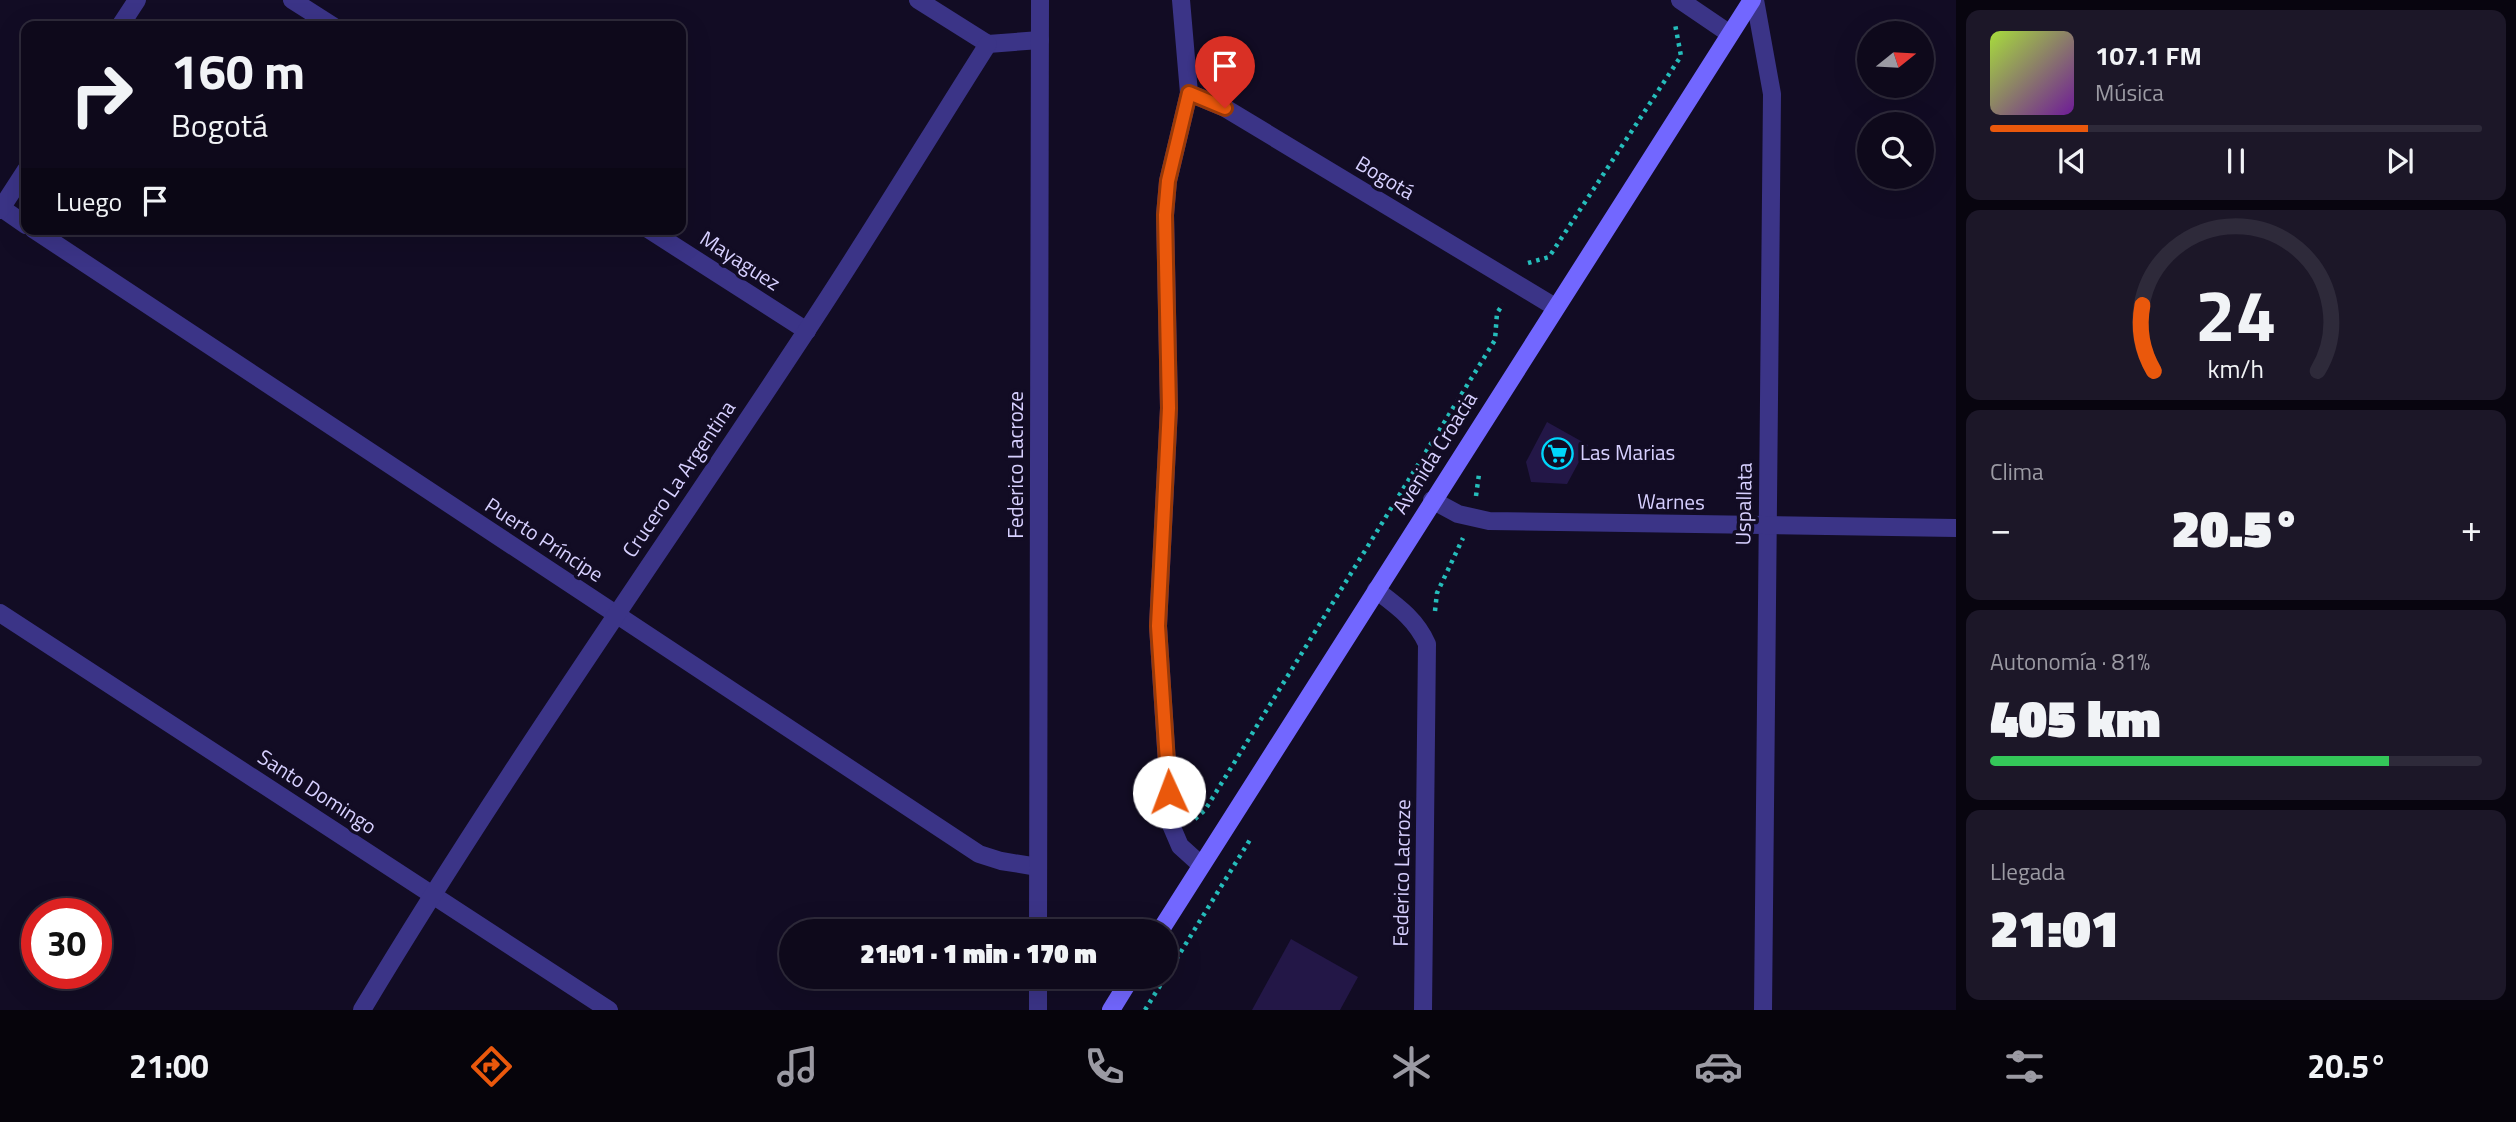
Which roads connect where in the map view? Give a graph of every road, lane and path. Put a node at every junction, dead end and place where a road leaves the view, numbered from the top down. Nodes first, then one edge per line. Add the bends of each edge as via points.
1 (137, 0) edge
2 (292, 0) edge
3 (918, 0) edge
4 (1040, 0) edge
5 (1181, 0) edge
6 (1753, 0) edge
7 (1684, 3) edge
8 (123, 21) edge
9 (325, 21) edge
10 (1730, 34) junction
11 (1040, 40) junction
12 (988, 44) junction
13 (1189, 93) junction
14 (21, 178) edge
15 (0, 209) edge
16 (21, 222) edge
17 (42, 235) edge
18 (658, 235) edge
19 (1515, 283) junction
20 (1555, 307) junction
21 (807, 331) junction
22 (1432, 500) junction
23 (1767, 527) junction
24 (1956, 528) edge
25 (1376, 590) junction
26 (0, 613) edge
27 (615, 614) junction
28 (1180, 846) junction
29 (1201, 865) junction
30 (1038, 867) junction
31 (432, 894) junction
32 (1038, 919) edge
33 (1167, 919) edge
34 (1038, 989) edge
35 (1124, 989) edge
36 (362, 1010) edge
37 (609, 1010) edge
38 (1038, 1010) edge
39 (1111, 1010) edge
40 (1423, 1010) edge
41 (1763, 1010) edge

1 - 8 street
2 - 9 street
3 - 12 street
4 - 11 street, Federico Lacroze
5 - 13 street
6 - 10 main road, Avenida Croacia
6 - 23 street, Uspallata via 1772,94
7 - 10 street
7 - 19 path via 1675,24 1681,56 1549,257 1529,261
10 - 20 main road, Avenida Croacia
11 - 12 street
11 - 30 street, Federico Lacroze
12 - 21 street, Crucero La Argentina
13 - 19 street, Bogotá via 1225,108
13 - 28 street via 1168,181 1165,215 1169,408 1158,626 1171,825
14 - 15 street
15 - 16 street
17 - 27 street, Puerto Príncipe
18 - 21 street, Mayaguez
19 - 20 street, Bogotá
19 - 28 path via 1497,313 1495,340
20 - 22 main road, Avenida Croacia
21 - 27 street, Crucero La Argentina
22 - 23 street, Warnes via 1458,514 1489,521
22 - 25 main road, Avenida Croacia
23 - 24 street, Warnes
23 - 41 street, Uspallata
25 - 29 main road, Avenida Croacia
25 - 40 street, Federico Lacroze via 1408,615 1427,644
26 - 31 street, Santo Domingo
27 - 30 street, Puerto Príncipe via 979,854
27 - 31 street, Crucero La Argentina
28 - 29 street
29 - 33 main road, Avenida Croacia
30 - 32 street, Federico Lacroze
31 - 36 street, Crucero La Argentina
31 - 37 street, Santo Domingo
34 - 38 street
35 - 39 main road

